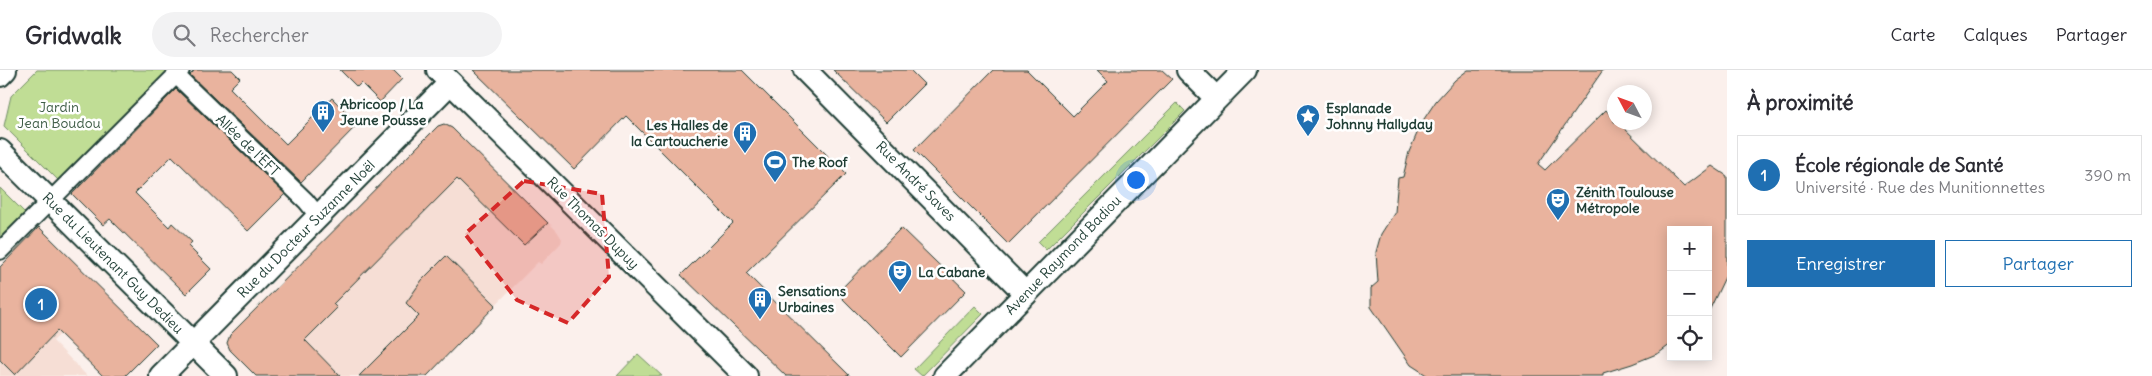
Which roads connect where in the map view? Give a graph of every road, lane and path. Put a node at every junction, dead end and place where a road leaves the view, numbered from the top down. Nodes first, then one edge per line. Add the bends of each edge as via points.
1 (4, 70) edge
2 (805, 70) edge
3 (1188, 70) edge
4 (1245, 70) edge
5 (178, 72) edge
6 (0, 74) edge
7 (444, 76) edge
8 (1216, 98) junction
9 (0, 151) edge
10 (51, 201) junction
11 (319, 217) junction
12 (0, 251) edge
13 (1026, 294) junction
14 (193, 344) junction
15 (161, 376) edge
16 (226, 376) edge
17 (746, 376) edge
18 (945, 376) edge

1 - 6 street
2 - 13 street, Rue André Saves
3 - 8 street
4 - 8 street, Avenue Raymond Badiou
5 - 10 street
5 - 11 street, Allée de l'EFT
7 - 11 street, Rue du Docteur Suzanne Noël
7 - 17 street, Rue Thomas Dupuy
8 - 13 street, Avenue Raymond Badiou
9 - 10 street, Rue du Lieutenant Guy Dedieu
10 - 12 street
10 - 14 street, Rue du Lieutenant Guy Dedieu
11 - 14 street, Rue du Docteur Suzanne Noël
13 - 18 street, Avenue Raymond Badiou
14 - 15 street, Rue du Docteur Suzanne Noël
14 - 16 street, Rue du Lieutenant Guy Dedieu

